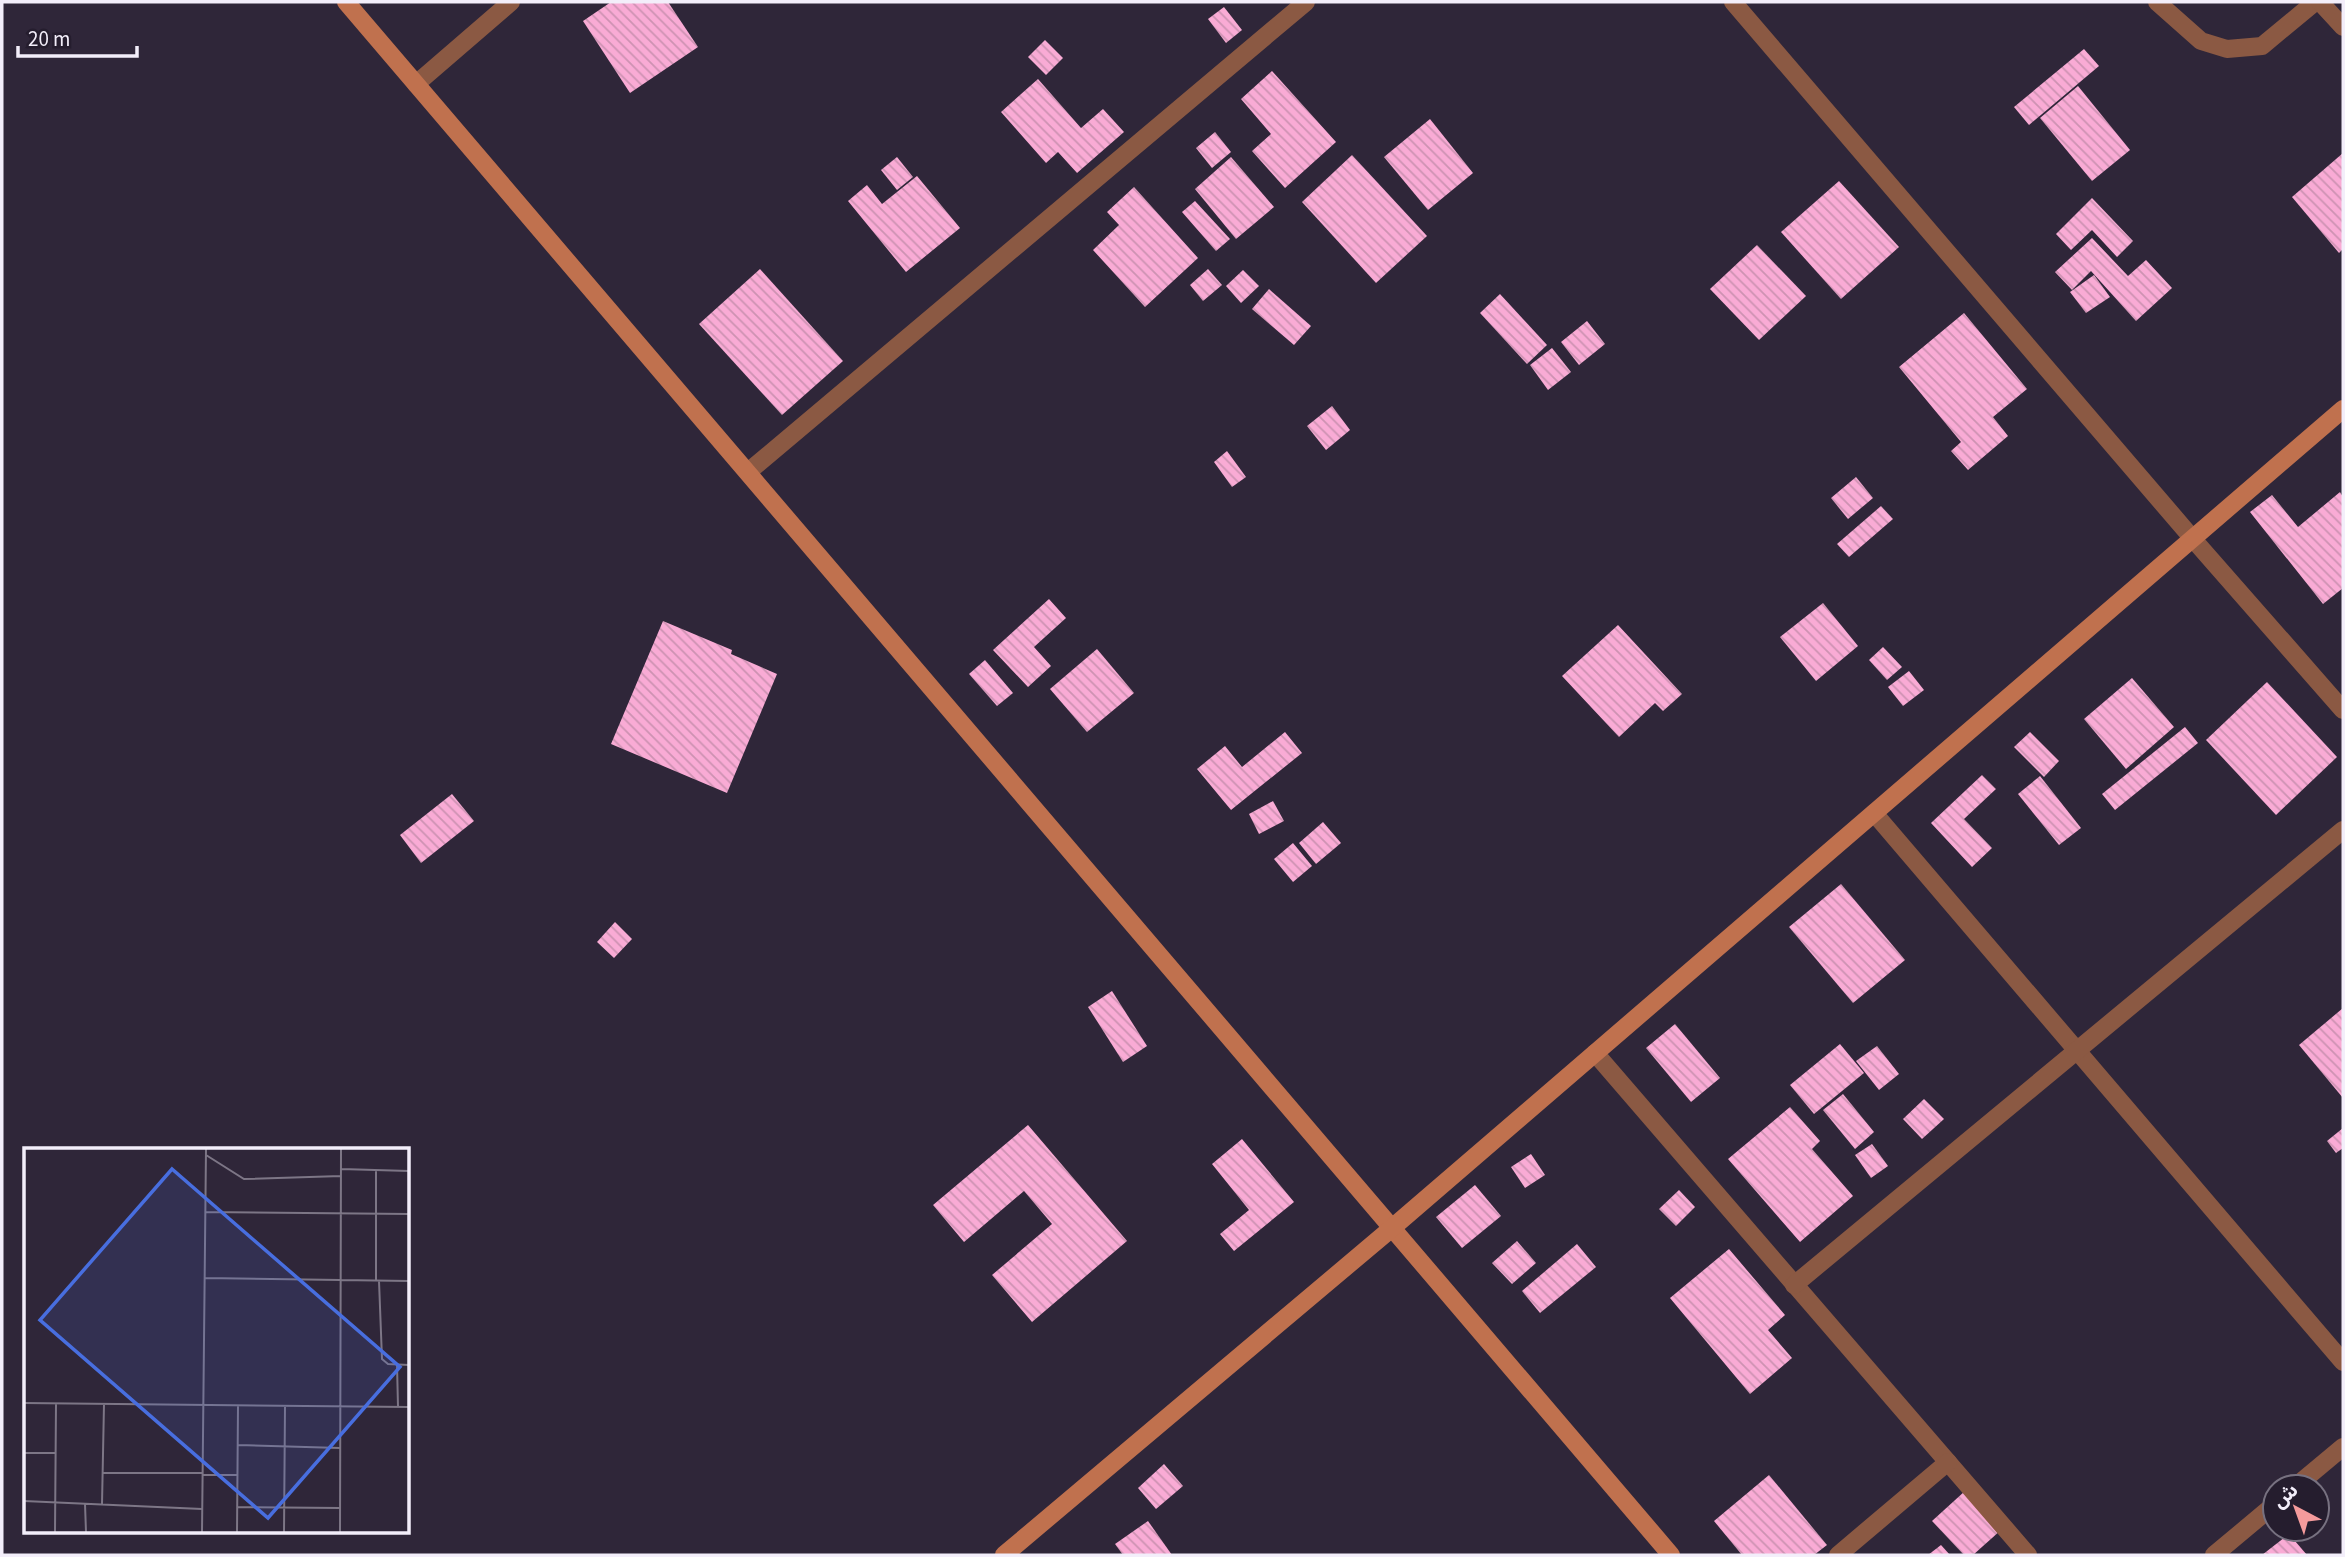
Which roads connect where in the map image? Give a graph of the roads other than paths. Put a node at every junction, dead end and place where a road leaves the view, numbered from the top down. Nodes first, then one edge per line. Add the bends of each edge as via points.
1 (346, 2) edge
2 (512, 2) edge
3 (1306, 2) edge
4 (1733, 2) edge
5 (2157, 2) edge
6 (2318, 2) edge
7 (2343, 27) edge
8 (416, 84) junction
9 (2343, 409) edge
10 (748, 472) junction
11 (2193, 539) junction
12 (2343, 710) edge
13 (1874, 813) junction
14 (2343, 830) edge
15 (2078, 1050) junction
16 (1595, 1053) junction
17 (1392, 1228) junction
18 (1794, 1285) junction
19 (2343, 1362) edge
20 (2343, 1447) edge
21 (1948, 1462) junction
22 (2312, 1473) edge
23 (2261, 1516) edge
24 (1004, 1555) edge
25 (1671, 1555) edge
26 (1838, 1555) edge
27 (2028, 1555) edge
28 (2214, 1555) edge

1 - 8 street
2 - 8 street
3 - 10 street
4 - 11 street
5 - 6 street via 2201,41 2227,49 2262,46
6 - 7 street
8 - 10 street
9 - 11 street
10 - 17 street
11 - 12 street
11 - 13 street
13 - 15 street
13 - 16 street
14 - 15 street
15 - 18 street
15 - 19 street
16 - 17 street
16 - 18 street
17 - 24 street
17 - 25 street
18 - 21 street
20 - 22 street
21 - 26 street
21 - 27 street
23 - 28 street

